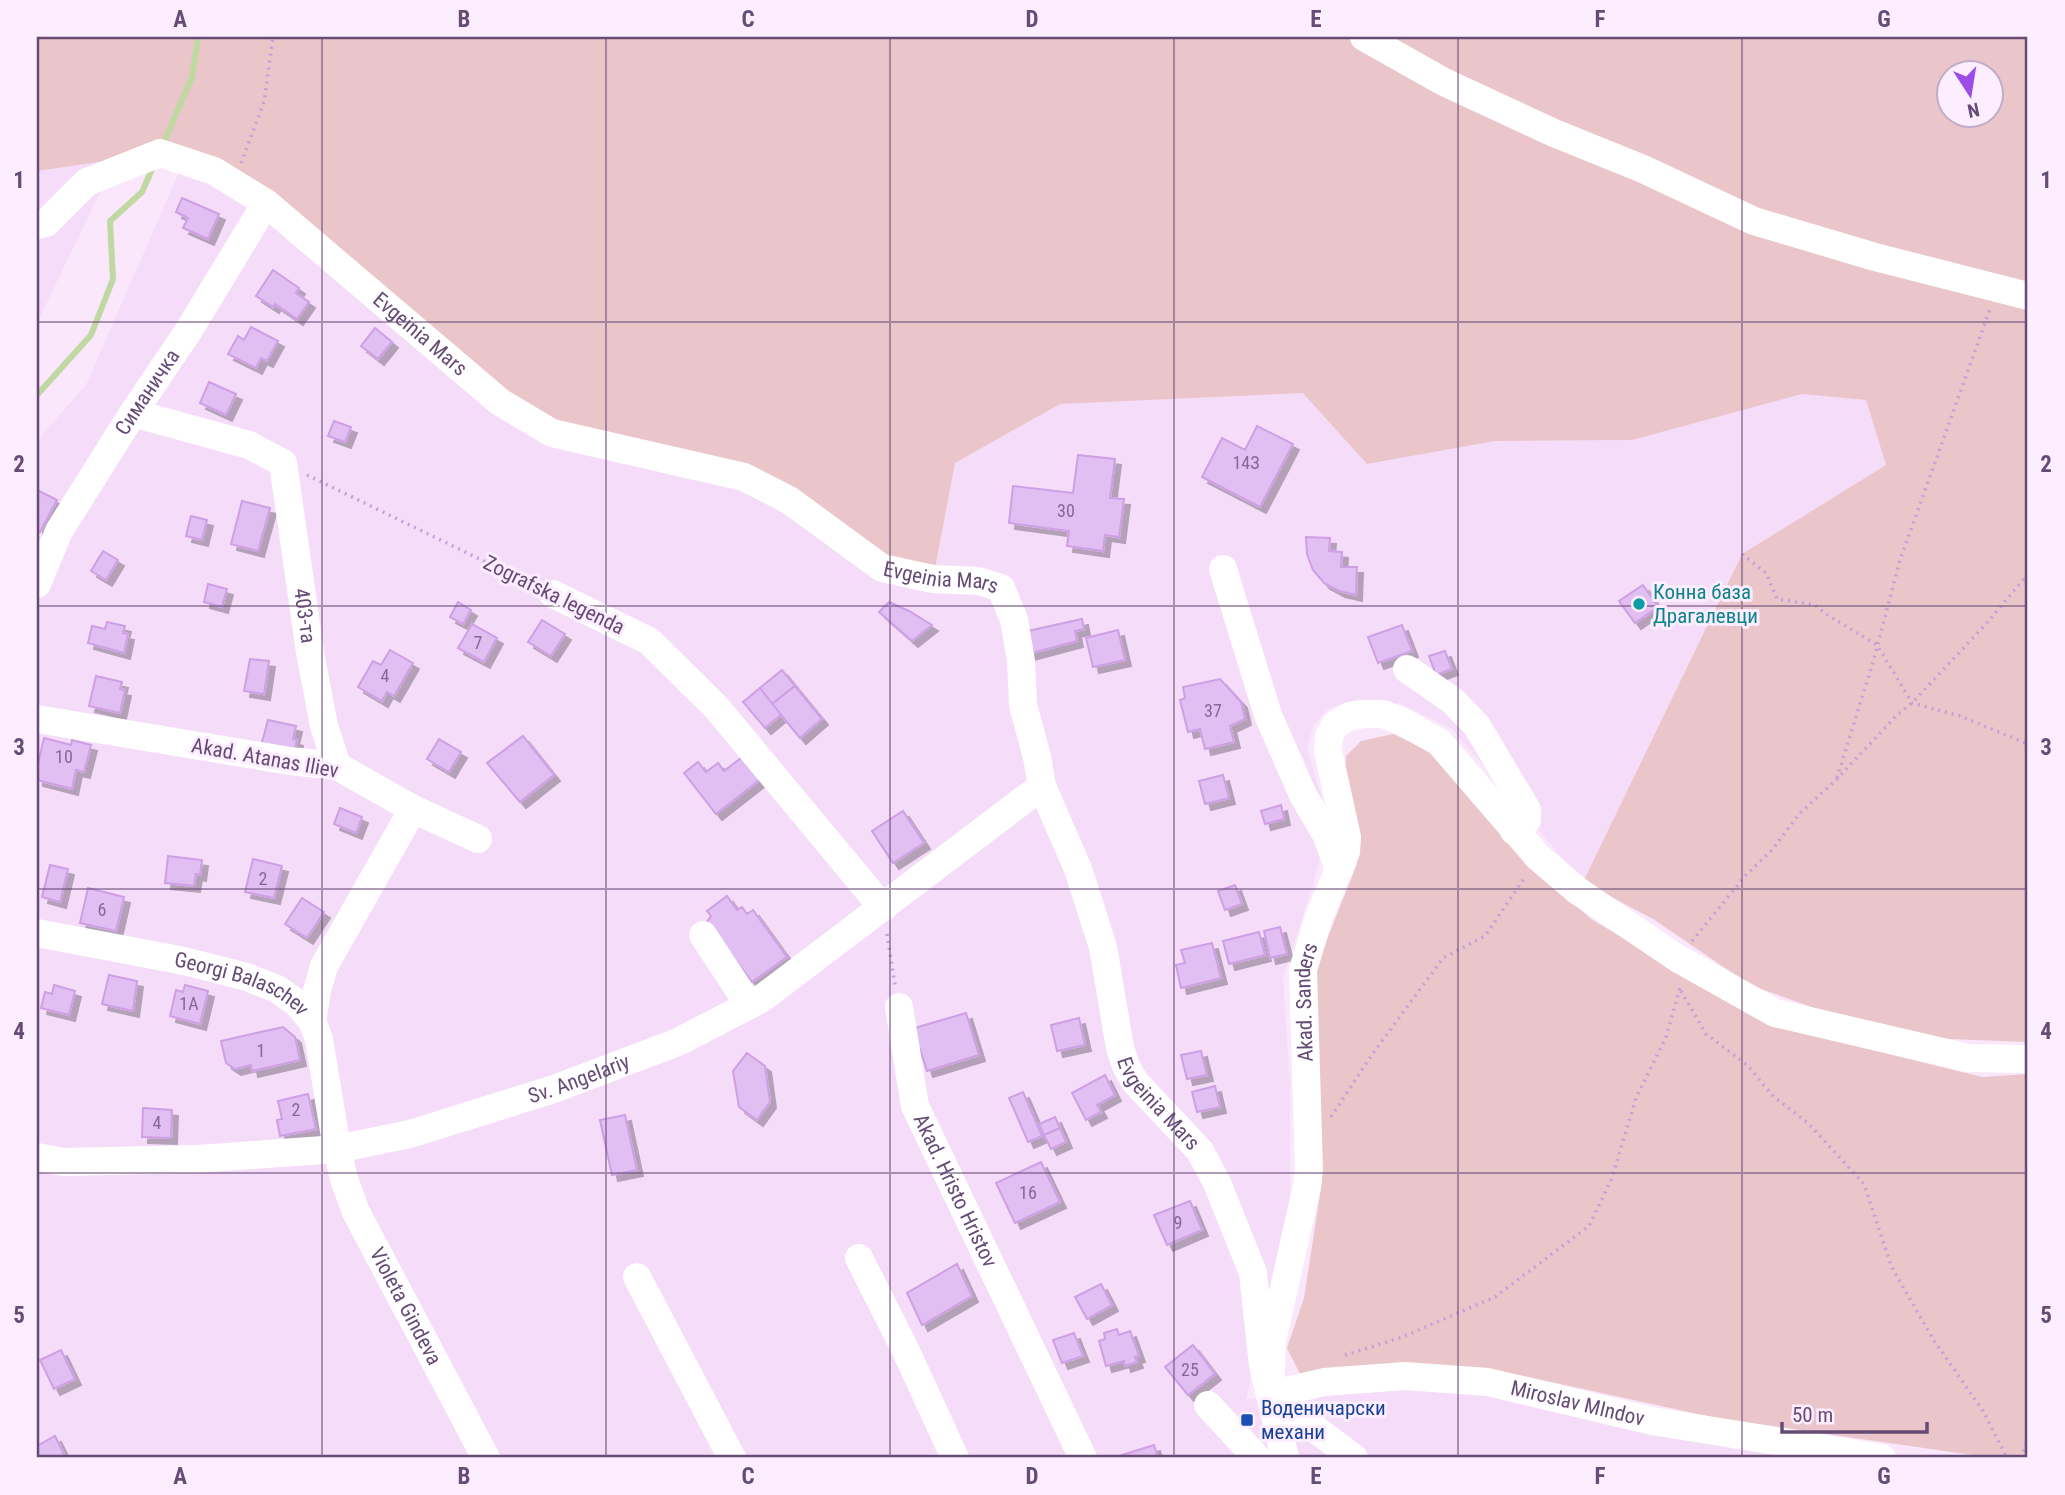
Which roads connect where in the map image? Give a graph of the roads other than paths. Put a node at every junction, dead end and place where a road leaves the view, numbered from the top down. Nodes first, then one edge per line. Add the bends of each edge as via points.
1 (1364, 37) edge
2 (266, 204) junction
3 (37, 225) edge
4 (2028, 296) edge
5 (133, 413) junction
6 (1223, 569) dead end
7 (37, 584) edge
8 (553, 594) road end
9 (1407, 669) dead end
10 (37, 719) edge
11 (337, 766) junction
12 (1042, 786) junction
13 (414, 809) junction
14 (1514, 831) junction
15 (478, 839) dead end
16 (1339, 870) junction
17 (883, 908) junction
18 (37, 933) edge
19 (703, 935) dead end
20 (749, 1005) junction
21 (899, 1007) road end
22 (312, 1021) junction
23 (2028, 1059) edge
24 (337, 1149) junction
25 (37, 1157) edge
26 (859, 1258) dead end
27 (637, 1277) dead end
28 (1270, 1395) junction
29 (1208, 1405) dead end
30 (486, 1458) edge
31 (732, 1458) edge
32 (955, 1458) edge
33 (1083, 1458) edge
34 (1257, 1458) edge
35 (1285, 1458) edge
36 (1354, 1458) edge
37 (1882, 1458) edge

1 - 4 street via 1444,82 1754,221
2 - 3 street, Evgeinia Mars via 214,171 152,156 87,182 46,223
2 - 5 street, Симаничка
2 - 12 street, Evgeinia Mars via 500,402 552,433 744,477 789,500 882,568 1001,588 1014,620 1023,705
5 - 7 street, Симаничка via 59,531
5 - 11 street, 403-та via 249,445 284,463 310,652
6 - 16 street via 1268,715
8 - 17 street, Zografska legenda via 649,641 716,707
9 - 14 street via 1453,701 1477,726 1527,810 1527,820
10 - 11 street, Akad. Atanas Iliev
11 - 13 street, Akad. Atanas Iliev
12 - 17 street, Sv. Angelariy
12 - 28 street, Evgeinia Mars via 1078,869 1103,947 1126,1066 1135,1082 1200,1151 1246,1252
13 - 15 street, Akad. Atanas Iliev
13 - 22 street via 324,966
14 - 16 street, Akad. Sanders via 1439,742 1382,714 1350,716 1336,724 1329,736 1330,763 1347,837
14 - 23 street via 1578,891 1677,958 1775,1013 1968,1058
16 - 28 street, Akad. Sanders via 1303,970 1309,1169 1275,1324
17 - 20 street, Sv. Angelariy
18 - 22 street, Georgi Balaschev via 247,977 277,989
19 - 20 street
20 - 24 street, Sv. Angelariy via 678,1042 554,1089 410,1133
21 - 33 street, Akad. Hristo Hristov via 915,1106
22 - 24 street, Georgi Balaschev
24 - 25 street, Sv. Angelariy via 170,1159 64,1161
24 - 30 street, Violeta Gindeva via 356,1212
26 - 32 street
27 - 31 street
28 - 35 street, Akad. Sanders
28 - 36 street
28 - 37 street, Miroslav MIndov via 1324,1382 1405,1376 1488,1382 1652,1422
29 - 34 street

